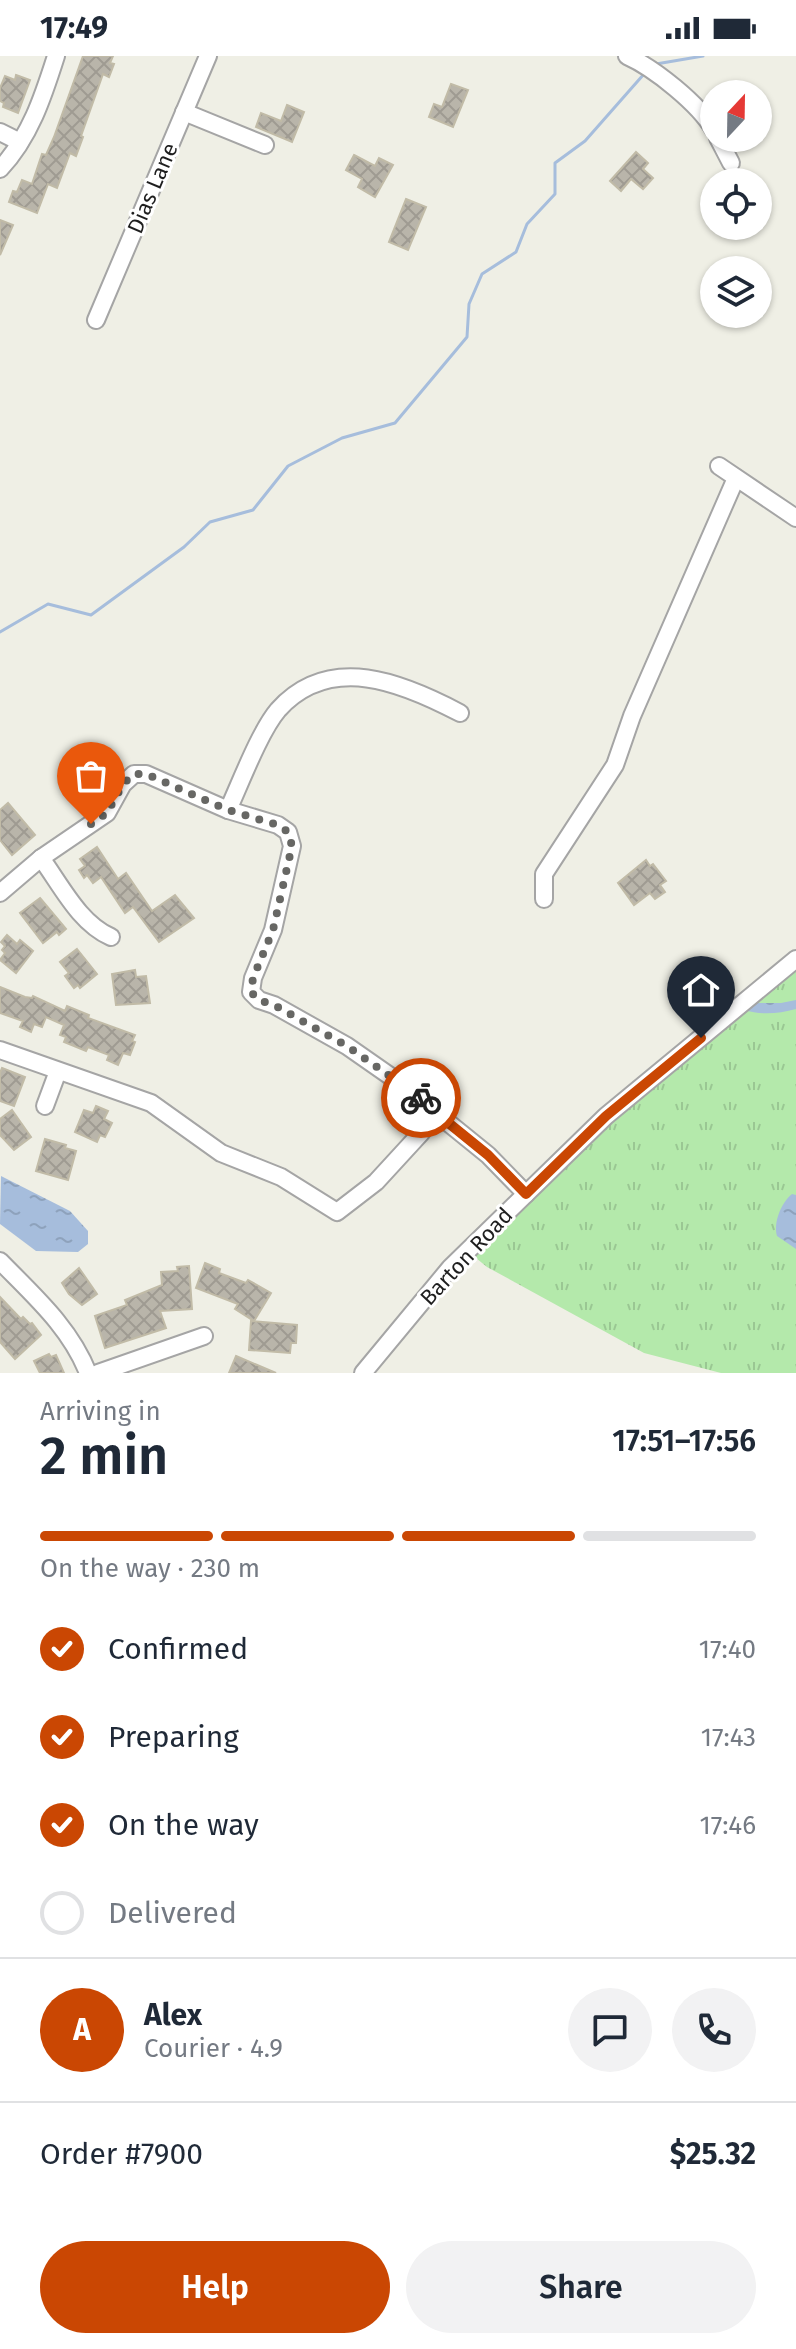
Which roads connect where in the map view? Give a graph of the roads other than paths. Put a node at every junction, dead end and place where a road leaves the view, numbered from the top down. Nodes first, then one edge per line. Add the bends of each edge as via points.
1 (56, 56) edge
2 (208, 56) edge
3 (627, 56) edge
4 (184, 112) junction
5 (700, 115) edge
6 (0, 132) edge
7 (20, 142) junction
8 (265, 145) dead end
9 (725, 152) edge
10 (731, 163) dead end
11 (0, 169) edge
12 (96, 320) dead end
13 (719, 466) dead end
14 (736, 478) junction
15 (796, 518) edge
16 (460, 713) dead end
17 (228, 810) junction
18 (41, 858) junction
19 (0, 893) edge
20 (544, 899) dead end
21 (111, 937) dead end
22 (796, 959) edge
23 (0, 1050) edge
24 (58, 1071) junction
25 (45, 1106) dead end
26 (430, 1108) junction
27 (526, 1194) junction
28 (0, 1261) edge
29 (204, 1336) dead end
30 (88, 1373) edge
31 (98, 1373) edge
32 (363, 1373) edge

1 - 7 street
2 - 4 street, Dias Lane
3 - 5 street via 668,82
4 - 8 street
4 - 12 street, Dias Lane
6 - 7 street
7 - 11 street
9 - 10 street
13 - 14 street
14 - 15 street
14 - 20 street via 615,765 544,874
16 - 17 street via 426,695 372,678 332,678 311,685 277,711
17 - 18 street via 146,774 134,774 107,813
17 - 26 street via 278,825 288,832 292,846 273,930 251,992 347,1046
18 - 19 street
18 - 21 street via 83,917
22 - 27 street, Barton Road via 606,1116
23 - 24 street
24 - 25 street
24 - 26 street via 151,1103 221,1153 281,1177 337,1212 376,1182 421,1133
26 - 27 street
27 - 32 street, Barton Road via 450,1268
28 - 30 street via 61,1325
29 - 31 street

